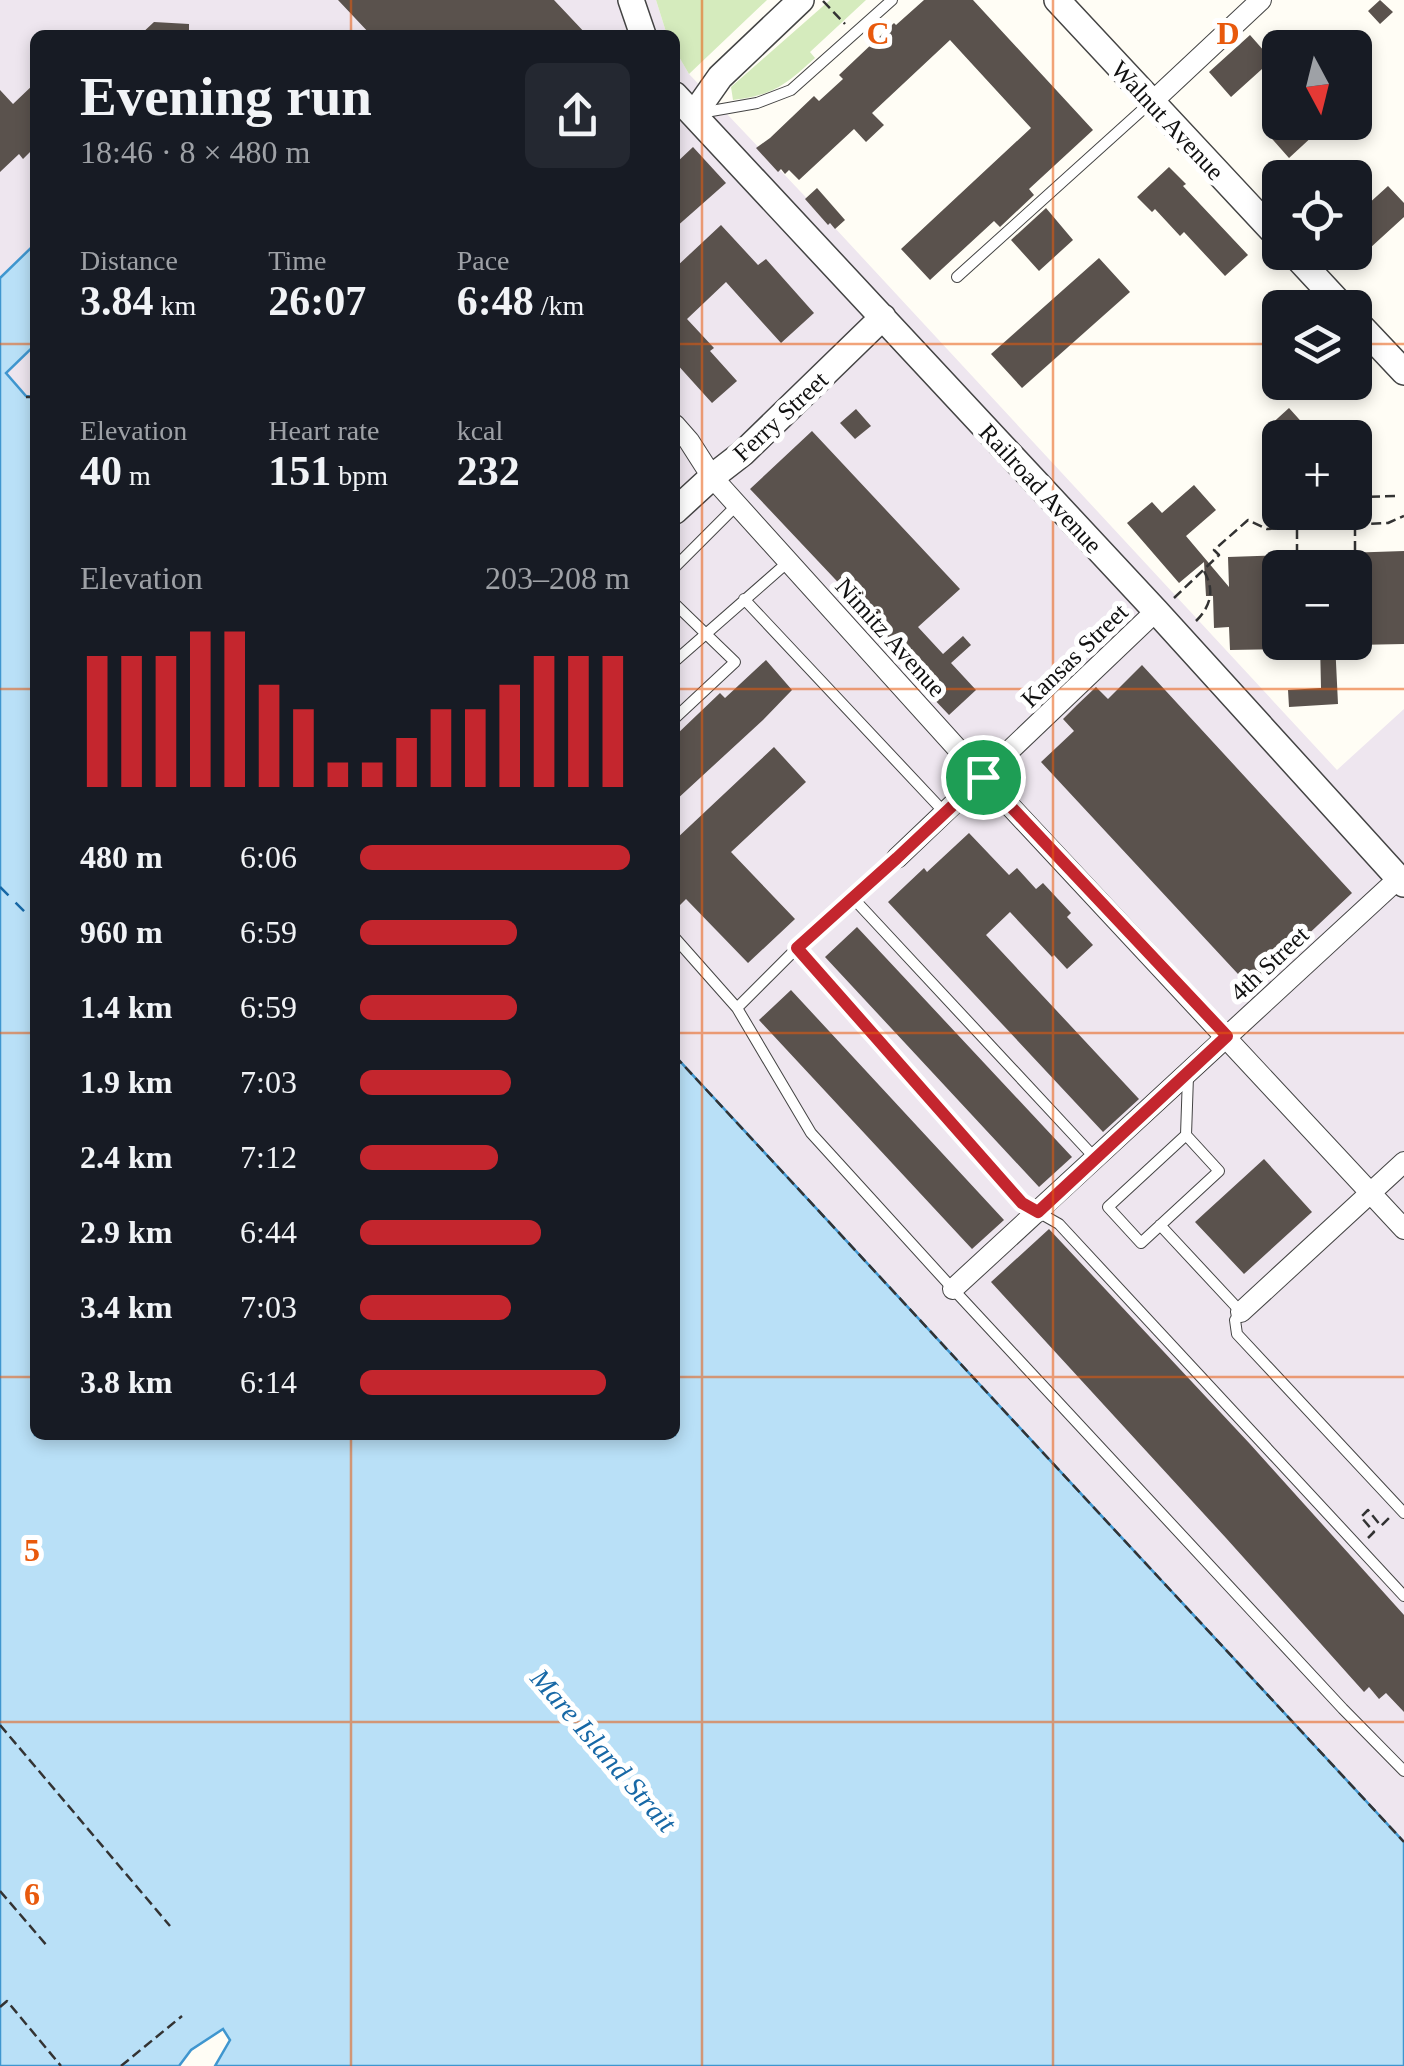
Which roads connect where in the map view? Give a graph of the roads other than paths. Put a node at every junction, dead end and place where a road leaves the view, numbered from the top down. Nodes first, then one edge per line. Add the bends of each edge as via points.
1 (631, 0) edge
2 (801, 0) edge
3 (892, 0) edge
4 (1057, 0) edge
5 (1262, 0) edge
6 (641, 30) edge
7 (680, 100) edge
8 (1152, 102) junction
9 (694, 114) junction
10 (1262, 220) edge
11 (1309, 270) edge
12 (958, 278) dead end
13 (1327, 290) edge
14 (882, 317) junction
15 (1372, 338) edge
16 (1404, 372) edge
17 (680, 431) edge
18 (712, 477) junction
19 (680, 506) edge
20 (738, 506) junction
21 (788, 561) junction
22 (680, 563) edge
23 (744, 599) junction
24 (1165, 604) junction
25 (680, 609) edge
26 (707, 633) junction
27 (680, 657) edge
28 (680, 713) edge
29 (983, 777) junction
30 (945, 813) junction
31 (897, 858) joint
32 (1401, 881) edge
33 (853, 898) junction
34 (680, 944) edge
35 (797, 948) junction
36 (737, 1008) junction
37 (1227, 1036) junction
38 (1188, 1072) junction
39 (1186, 1135) junction
40 (1095, 1158) junction
41 (1404, 1162) edge
42 (1370, 1193) junction
43 (1038, 1212) junction
44 (1160, 1224) junction
45 (1404, 1229) edge
46 (953, 1289) junction
47 (1241, 1312) junction
48 (1402, 1511) edge
49 (1404, 1596) edge
50 (1404, 1770) edge

1 - 6 street
2 - 9 street via 720,77
3 - 9 lane via 791,90
4 - 8 street, Walnut Avenue
5 - 8 street
7 - 9 street, Railroad Avenue
8 - 10 street, Walnut Avenue
8 - 12 lane
9 - 14 street, Railroad Avenue
11 - 13 street
14 - 18 street, Ferry Street
14 - 24 street, Railroad Avenue
15 - 16 street
17 - 18 street, Nimitz Avenue
18 - 19 street, Ferry Street
18 - 20 street, Nimitz Avenue
20 - 21 street, Nimitz Avenue
20 - 22 lane
21 - 23 lane
21 - 29 street, Nimitz Avenue
23 - 26 lane
23 - 30 lane
24 - 29 street, Kansas Street
24 - 32 street, Railroad Avenue
25 - 26 lane
26 - 27 lane
26 - 28 lane via 735,662
29 - 30 street, Kansas Street
29 - 37 street, Nimitz Avenue
30 - 31 street, Kansas Street
31 - 33 lane
32 - 37 street, 4th Street
33 - 35 lane
33 - 40 lane
34 - 36 lane
35 - 36 lane
35 - 43 lane via 1022,1203
36 - 46 lane via 812,1132
37 - 38 street, 4th Street
37 - 42 street, Nimitz Avenue
38 - 39 lane
38 - 40 street, 4th Street
39 - 44 lane via 1219,1171
39 - 44 lane via 1108,1207 1140,1243
40 - 43 street, 4th Street
41 - 42 street
42 - 45 street, Nimitz Avenue
42 - 47 street
43 - 46 street, 4th Street
43 - 49 lane via 1059,1224
44 - 47 lane
46 - 50 lane
47 - 48 lane via 1238,1334

